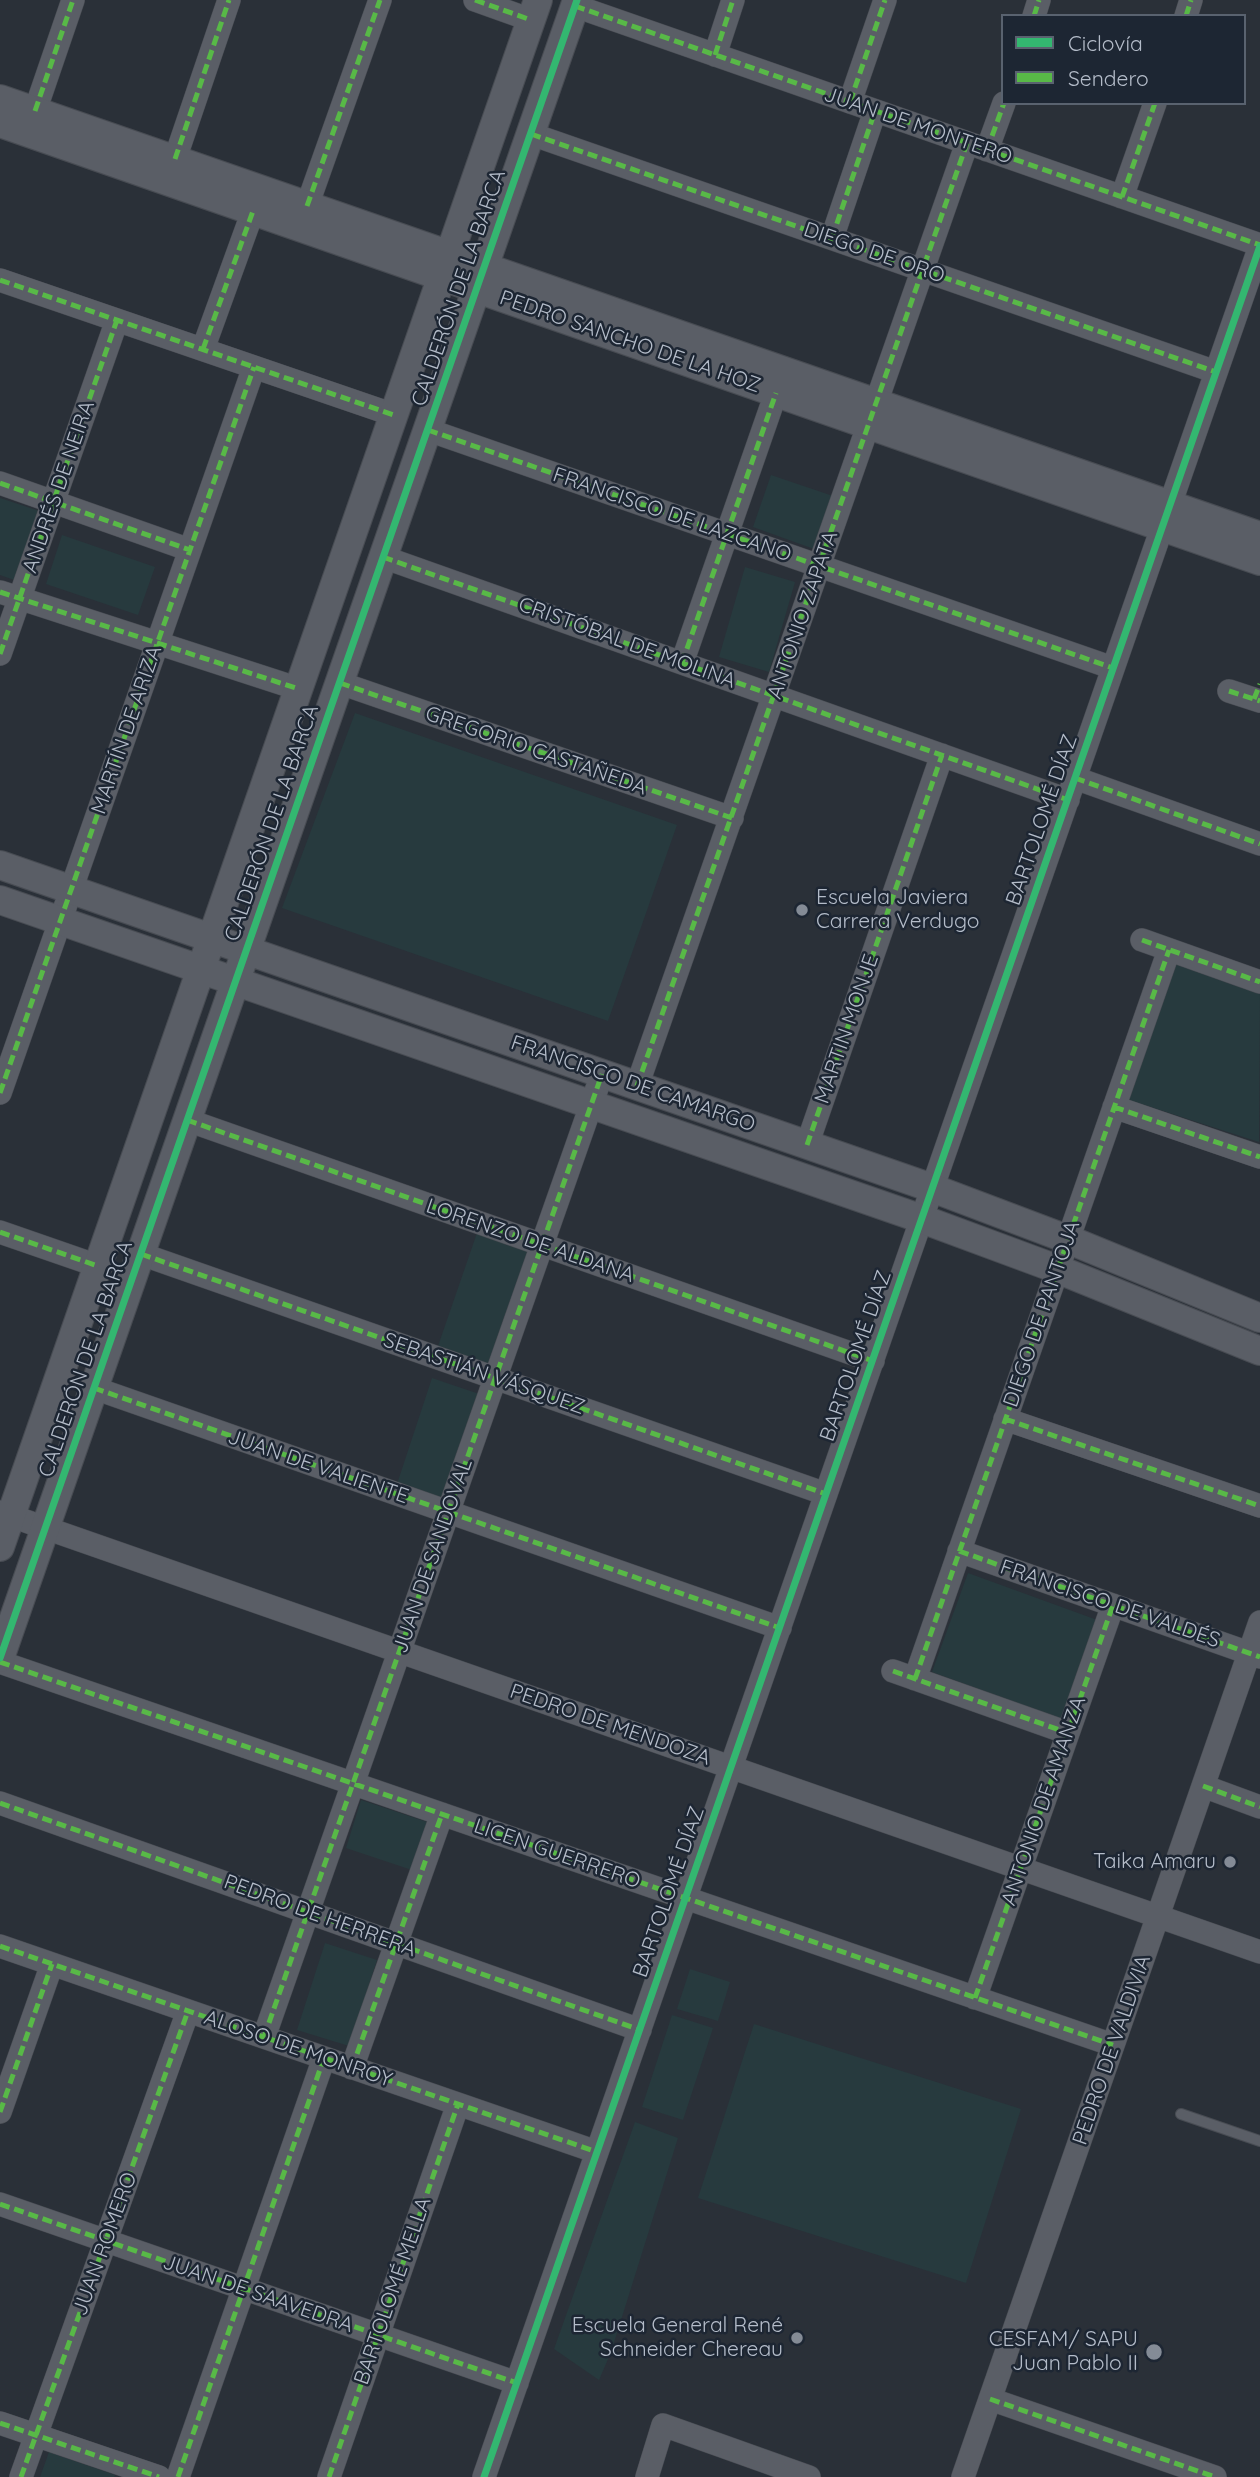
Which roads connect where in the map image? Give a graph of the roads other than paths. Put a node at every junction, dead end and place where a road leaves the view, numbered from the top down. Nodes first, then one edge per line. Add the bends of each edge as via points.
1 (73, 0) edge
2 (229, 0) edge
3 (380, 0) edge
4 (475, 0) edge
5 (733, 0) edge
6 (885, 0) edge
7 (576, 3) edge
8 (534, 10) edge
9 (715, 55) junction
10 (0, 99) edge
11 (850, 102) junction
12 (1003, 105) edge
13 (1154, 105) edge
14 (35, 111) junction
15 (875, 111) junction
16 (0, 123) edge
17 (531, 134) junction
18 (977, 146) junction
19 (175, 159) junction
20 (1122, 197) junction
21 (307, 205) junction
22 (253, 211) junction
23 (832, 238) junction
24 (1260, 246) edge
25 (446, 266) junction
26 (922, 270) junction
27 (481, 278) junction
28 (0, 279) edge
29 (117, 320) junction
30 (203, 349) junction
31 (254, 367) junction
32 (1216, 372) junction
33 (776, 393) junction
34 (873, 414) junction
35 (394, 415) junction
36 (428, 430) junction
37 (0, 483) edge
38 (53, 502) junction
39 (1166, 516) junction
40 (727, 534) junction
41 (1260, 536) edge
42 (190, 550) junction
43 (383, 557) junction
44 (1260, 561) edge
45 (820, 566) junction
46 (10, 595) edge
47 (157, 644) junction
48 (0, 654) edge
49 (682, 663) junction
50 (1114, 668) junction
51 (340, 683) junction
52 (299, 689) junction
53 (1229, 691) dead end
54 (1258, 695) edge
55 (775, 696) junction
56 (942, 755) junction
57 (1071, 789) junction
58 (732, 818) junction
59 (1260, 844) edge
60 (0, 865) edge
61 (71, 890) junction
62 (0, 900) edge
63 (60, 920) junction
64 (212, 939) junction
65 (1142, 940) dead end
66 (1170, 950) junction
67 (247, 951) junction
68 (201, 970) junction
69 (236, 981) junction
70 (1260, 982) edge
71 (602, 1074) junction
72 (637, 1086) junction
73 (0, 1093) edge
74 (592, 1105) junction
75 (1114, 1107) junction
76 (187, 1120) junction
77 (807, 1145) junction
78 (1260, 1157) edge
79 (932, 1188) junction
80 (922, 1219) junction
81 (0, 1232) edge
82 (1067, 1239) junction
83 (542, 1245) junction
84 (141, 1254) junction
85 (98, 1266) junction
86 (1057, 1269) junction
87 (1260, 1318) edge
88 (1260, 1350) edge
89 (873, 1361) junction
90 (496, 1378) junction
91 (94, 1388) junction
92 (1005, 1419) junction
93 (826, 1494) junction
94 (1260, 1506) edge
95 (448, 1512) junction
96 (5, 1514) edge
97 (46, 1528) junction
98 (0, 1547) edge
99 (960, 1551) junction
100 (1113, 1605) junction
101 (1260, 1622) edge
102 (780, 1628) junction
103 (400, 1652) junction
104 (1255, 1655) edge
105 (0, 1660) edge
106 (1068, 1733) junction
107 (731, 1768) junction
108 (354, 1783) junction
109 (1203, 1786) junction
110 (0, 1802) edge
111 (1260, 1807) edge
112 (442, 1814) junction
113 (1021, 1869) junction
114 (685, 1899) junction
115 (308, 1912) junction
116 (1158, 1916) junction
117 (396, 1943) junction
118 (0, 1946) edge
119 (1260, 1952) edge
120 (52, 1964) junction
121 (975, 1998) junction
122 (188, 2011) junction
123 (640, 2030) junction
124 (264, 2038) junction
125 (1113, 2045) junction
126 (324, 2058) junction
127 (352, 2068) junction
128 (458, 2104) junction
129 (0, 2112) edge
130 (1181, 2114) dead end
131 (1260, 2141) edge
132 (597, 2152) junction
133 (0, 2204) edge
134 (106, 2241) junction
135 (243, 2288) junction
136 (378, 2335) junction
137 (517, 2384) junction
138 (990, 2399) junction
139 (0, 2423) edge
140 (36, 2436) junction
141 (802, 2476) edge
142 (21, 2477) edge
143 (159, 2477) edge
144 (178, 2477) edge
145 (329, 2477) edge
146 (484, 2477) edge
147 (646, 2477) edge
148 (963, 2477) edge
149 (1215, 2477) edge

1 - 14 street
2 - 19 street
3 - 21 street
4 - 8 street
5 - 9 street
6 - 11 street
7 - 9 street, JUAN DE MONTERO
7 - 17 street, CALDERÓN DE LA BARCA
8 - 25 street, CALDERÓN DE LA BARCA
9 - 11 street, JUAN DE MONTERO
10 - 14 street, PEDRO SANCHO DE LA HOZ
11 - 15 street, JUAN DE MONTERO
12 - 18 street, ANTONIO ZAPATA
13 - 20 street
14 - 19 street, PEDRO SANCHO DE LA HOZ
15 - 18 street, JUAN DE MONTERO
15 - 23 street
16 - 22 street, PEDRO SANCHO DE LA HOZ
17 - 23 street, DIEGO DE ORO
17 - 27 street, CALDERÓN DE LA BARCA
18 - 20 street, JUAN DE MONTERO
18 - 26 street, ANTONIO ZAPATA
19 - 21 street, PEDRO SANCHO DE LA HOZ
20 - 24 street, JUAN DE MONTERO
21 - 25 street, PEDRO SANCHO DE LA HOZ
22 - 25 street, PEDRO SANCHO DE LA HOZ
22 - 30 street
23 - 26 street, DIEGO DE ORO
24 - 32 street, BARTOLOMÉ DÍAZ
25 - 27 street, PEDRO SANCHO DE LA HOZ
25 - 35 street, CALDERÓN DE LA BARCA
26 - 32 street, DIEGO DE ORO
26 - 34 street, ANTONIO ZAPATA
27 - 33 street, PEDRO SANCHO DE LA HOZ
27 - 34 street, PEDRO SANCHO DE LA HOZ
27 - 36 street, CALDERÓN DE LA BARCA
28 - 29 street
29 - 30 street
29 - 38 street, ANDRÉS DE NEIRA
30 - 31 street
31 - 35 street
31 - 42 street, MARTÍN DE ARIZA
32 - 39 street, BARTOLOMÉ DÍAZ
33 - 34 street, PEDRO SANCHO DE LA HOZ
33 - 40 street
34 - 39 street, PEDRO SANCHO DE LA HOZ
34 - 45 street, ANTONIO ZAPATA
35 - 52 street, CALDERÓN DE LA BARCA
36 - 40 street, FRANCISCO DE LAZCANO
36 - 43 street, CALDERÓN DE LA BARCA
37 - 38 street
38 - 42 street
38 - 46 street, ANDRÉS DE NEIRA
39 - 41 street, PEDRO SANCHO DE LA HOZ
39 - 44 street, PEDRO SANCHO DE LA HOZ
39 - 50 street, BARTOLOMÉ DÍAZ
40 - 45 street, FRANCISCO DE LAZCANO
40 - 49 street
42 - 47 street, MARTÍN DE ARIZA
43 - 49 street, CRISTÓBAL DE MOLINA
43 - 51 street, CALDERÓN DE LA BARCA
45 - 50 street, FRANCISCO DE LAZCANO
45 - 55 street, ANTONIO ZAPATA
46 - 47 street
46 - 48 street, ANDRÉS DE NEIRA
47 - 52 street
47 - 61 street, MARTÍN DE ARIZA
49 - 55 street, CRISTÓBAL DE MOLINA
50 - 57 street, BARTOLOMÉ DÍAZ
51 - 58 street, GREGORIO CASTAÑEDA
51 - 67 street, CALDERÓN DE LA BARCA
52 - 64 street, CALDERÓN DE LA BARCA
53 - 54 street
55 - 56 street, CRISTÓBAL DE MOLINA
55 - 58 street, ANTONIO ZAPATA
56 - 57 street, CRISTÓBAL DE MOLINA
56 - 77 street, MARTIN MONJE
57 - 59 street, CRISTÓBAL DE MOLINA
57 - 79 street, BARTOLOMÉ DÍAZ
58 - 72 street, ANTONIO ZAPATA
60 - 61 street, FRANCISCO DE CAMARGO
61 - 63 street, MARTÍN DE ARIZA
61 - 64 street, FRANCISCO DE CAMARGO
62 - 63 street, FRANCISCO DE CAMARGO
63 - 68 street, FRANCISCO DE CAMARGO
63 - 73 street, MARTÍN DE ARIZA
64 - 67 street, FRANCISCO DE CAMARGO
64 - 68 street, CALDERÓN DE LA BARCA
65 - 66 street
66 - 70 street
66 - 75 street, DIEGO DE PANTOJA
67 - 69 street, CALDERÓN DE LA BARCA
67 - 71 street, FRANCISCO DE CAMARGO
68 - 69 street, FRANCISCO DE CAMARGO
68 - 85 street, CALDERÓN DE LA BARCA
69 - 74 street, FRANCISCO DE CAMARGO
69 - 76 street, CALDERÓN DE LA BARCA
71 - 72 street, FRANCISCO DE CAMARGO
71 - 74 street, JUAN DE SANDOVAL
72 - 77 street, FRANCISCO DE CAMARGO
74 - 80 street, FRANCISCO DE CAMARGO
74 - 83 street, JUAN DE SANDOVAL
75 - 78 street
75 - 82 street, DIEGO DE PANTOJA
76 - 83 street, LORENZO DE ALDANA
76 - 84 street, CALDERÓN DE LA BARCA
77 - 79 street, FRANCISCO DE CAMARGO
79 - 80 street, BARTOLOMÉ DÍAZ
79 - 82 street, FRANCISCO DE CAMARGO
80 - 86 street, FRANCISCO DE CAMARGO
80 - 89 street, BARTOLOMÉ DÍAZ
81 - 85 street
82 - 86 street, DIEGO DE PANTOJA
82 - 87 street, FRANCISCO DE CAMARGO
83 - 89 street, LORENZO DE ALDANA
83 - 90 street, JUAN DE SANDOVAL
84 - 90 street, SEBASTIÁN VÁSQUEZ
84 - 91 street, CALDERÓN DE LA BARCA
85 - 96 street, CALDERÓN DE LA BARCA
86 - 88 street, FRANCISCO DE CAMARGO
86 - 92 street, DIEGO DE PANTOJA
89 - 93 street, BARTOLOMÉ DÍAZ
90 - 93 street, SEBASTIÁN VÁSQUEZ
90 - 95 street, JUAN DE SANDOVAL
91 - 95 street, JUAN DE VALIENTE
91 - 97 street, CALDERÓN DE LA BARCA
92 - 94 street
92 - 99 street, DIEGO DE PANTOJA
93 - 102 street, BARTOLOMÉ DÍAZ
95 - 102 street, JUAN DE VALIENTE
95 - 103 street, JUAN DE SANDOVAL
96 - 97 street, PEDRO DE MENDOZA
96 - 98 street, CALDERÓN DE LA BARCA
97 - 103 street, PEDRO DE MENDOZA
97 - 105 street, CALDERÓN DE LA BARCA
99 - 100 street, FRANCISCO DE VALDÉS
99 - 106 street, DIEGO DE PANTOJA via 904,1675
100 - 104 street, FRANCISCO DE VALDÉS
100 - 106 street, ANTONIO DE AMANZA
101 - 104 street, PEDRO DE VALDIVIA
102 - 107 street, BARTOLOMÉ DÍAZ
103 - 107 street, PEDRO DE MENDOZA
103 - 108 street, JUAN DE SANDOVAL
104 - 109 street, PEDRO DE VALDIVIA
105 - 108 street, LICEN GUERRERO
106 - 113 street, ANTONIO DE AMANZA
107 - 113 street, PEDRO DE MENDOZA
107 - 114 street, BARTOLOMÉ DÍAZ
108 - 112 street, LICEN GUERRERO
108 - 115 street, JUAN DE SANDOVAL
109 - 111 street
109 - 116 street, PEDRO DE VALDIVIA
110 - 115 street, PEDRO DE HERRERA
112 - 114 street, LICEN GUERRERO
112 - 117 street
113 - 116 street, PEDRO DE MENDOZA
113 - 121 street, ANTONIO DE AMANZA
114 - 121 street, LICEN GUERRERO
114 - 123 street, BARTOLOMÉ DÍAZ
115 - 117 street, PEDRO DE HERRERA
115 - 124 street, JUAN DE SANDOVAL
116 - 119 street, PEDRO DE MENDOZA
116 - 125 street, PEDRO DE VALDIVIA
117 - 123 street, PEDRO DE HERRERA
117 - 127 street
118 - 120 street, ALOSO DE MONROY
120 - 122 street, ALOSO DE MONROY
120 - 129 street
121 - 125 street, LICEN GUERRERO
122 - 124 street, ALOSO DE MONROY
122 - 134 street, JUAN ROMERO
123 - 132 street, BARTOLOMÉ DÍAZ
124 - 126 street, ALOSO DE MONROY
125 - 138 street, PEDRO DE VALDIVIA
126 - 127 street, ALOSO DE MONROY
126 - 135 street
127 - 128 street, ALOSO DE MONROY
128 - 132 street, ALOSO DE MONROY
128 - 136 street, BARTOLOMÉ MELLA
130 - 131 lane
132 - 137 street, BARTOLOMÉ DÍAZ
133 - 134 street, JUAN DE SAAVEDRA
134 - 135 street, JUAN DE SAAVEDRA
134 - 140 street, JUAN ROMERO
135 - 136 street, JUAN DE SAAVEDRA
135 - 144 street
136 - 137 street, JUAN DE SAAVEDRA
136 - 145 street, BARTOLOMÉ MELLA
137 - 146 street, BARTOLOMÉ DÍAZ
138 - 148 street, PEDRO DE VALDIVIA
138 - 149 street
139 - 140 street
140 - 142 street, JUAN ROMERO
140 - 143 street
141 - 147 street via 663,2425

